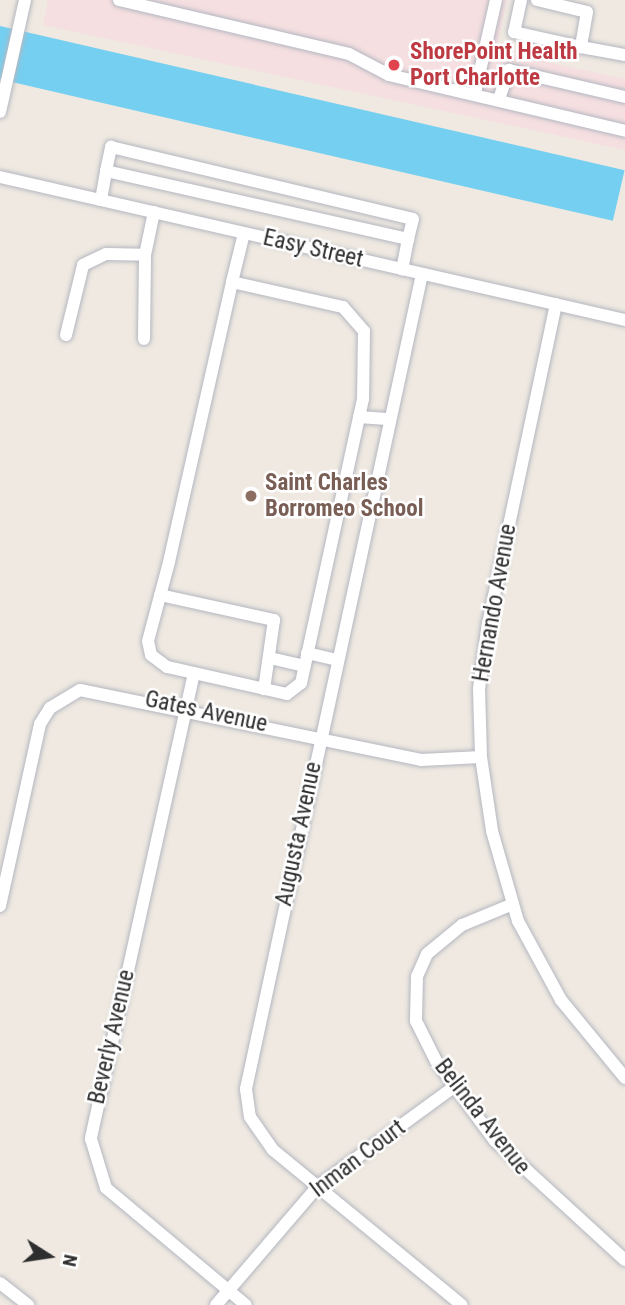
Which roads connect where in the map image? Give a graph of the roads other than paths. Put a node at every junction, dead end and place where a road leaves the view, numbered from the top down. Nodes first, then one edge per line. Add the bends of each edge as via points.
1 (25, 0) edge
2 (119, 0) edge
3 (496, 0) edge
4 (521, 0) edge
5 (537, 0) edge
6 (581, 47) junction
7 (625, 55) edge
8 (475, 93) junction
9 (625, 97) edge
10 (499, 99) junction
11 (0, 112) edge
12 (625, 131) edge
13 (106, 171) junction
14 (0, 177) edge
15 (101, 200) junction
16 (154, 212) junction
17 (244, 233) junction
18 (408, 239) junction
19 (145, 255) junction
20 (402, 269) junction
21 (422, 274) junction
22 (232, 282) junction
23 (556, 304) junction
24 (625, 320) edge
25 (66, 335) dead end
26 (144, 339) dead end
27 (359, 417) junction
28 (390, 419) junction
29 (160, 595) junction
30 (270, 658) junction
31 (305, 660) junction
32 (337, 660) junction
33 (194, 673) junction
34 (264, 689) junction
35 (185, 707) junction
36 (320, 737) junction
37 (481, 757) junction
38 (513, 904) junction
39 (0, 906) edge
40 (625, 1078) edge
41 (454, 1087) junction
42 (318, 1186) junction
43 (625, 1261) edge
44 (0, 1283) edge
45 (228, 1290) junction
46 (27, 1305) edge
47 (216, 1305) edge
48 (246, 1305) edge
49 (462, 1305) edge

1 - 11 street
2 - 8 street via 349,54 388,75
3 - 8 street
4 - 6 street via 514,32
5 - 6 street via 587,12
6 - 7 street
8 - 10 street
9 - 10 street via 509,70
10 - 12 street
13 - 15 street
13 - 18 street
13 - 18 street via 111,147 413,219
14 - 15 street, Easy Street
15 - 16 street, Easy Street
16 - 17 street, Easy Street
16 - 19 street
17 - 20 street, Easy Street
17 - 22 street
18 - 20 street
19 - 25 street via 106,254 83,265
19 - 26 street
20 - 21 street, Easy Street
21 - 23 street, Easy Street
21 - 28 street, Augusta Avenue
22 - 27 street via 343,307 364,331
22 - 29 street
23 - 24 street, Easy Street
23 - 37 street, Hernando Avenue via 488,623 479,688
27 - 28 street
27 - 31 street
28 - 32 street, Augusta Avenue
29 - 30 street via 274,620
29 - 33 street via 151,655
30 - 31 street
30 - 34 street
31 - 32 street
31 - 34 street via 300,683 287,694
32 - 36 street, Augusta Avenue
33 - 34 street
33 - 35 street, Beverly Avenue
35 - 36 street, Gates Avenue
35 - 39 street, Gates Avenue via 97,689 65,696 40,724
35 - 45 street, Beverly Avenue via 91,1139 106,1188
36 - 37 street, Gates Avenue via 421,760
36 - 42 street, Augusta Avenue via 246,1089 250,1117 263,1140
37 - 38 street, Hernando Avenue
38 - 40 street, Hernando Avenue via 561,1000
38 - 41 street, Belinda Avenue via 443,936 416,976 415,1021
41 - 42 street, Inman Court
41 - 43 street, Belinda Avenue via 518,1166
42 - 45 street, Inman Court
42 - 49 street, Augusta Avenue
44 - 46 street
45 - 47 street, Inman Court
45 - 48 street, Beverly Avenue

